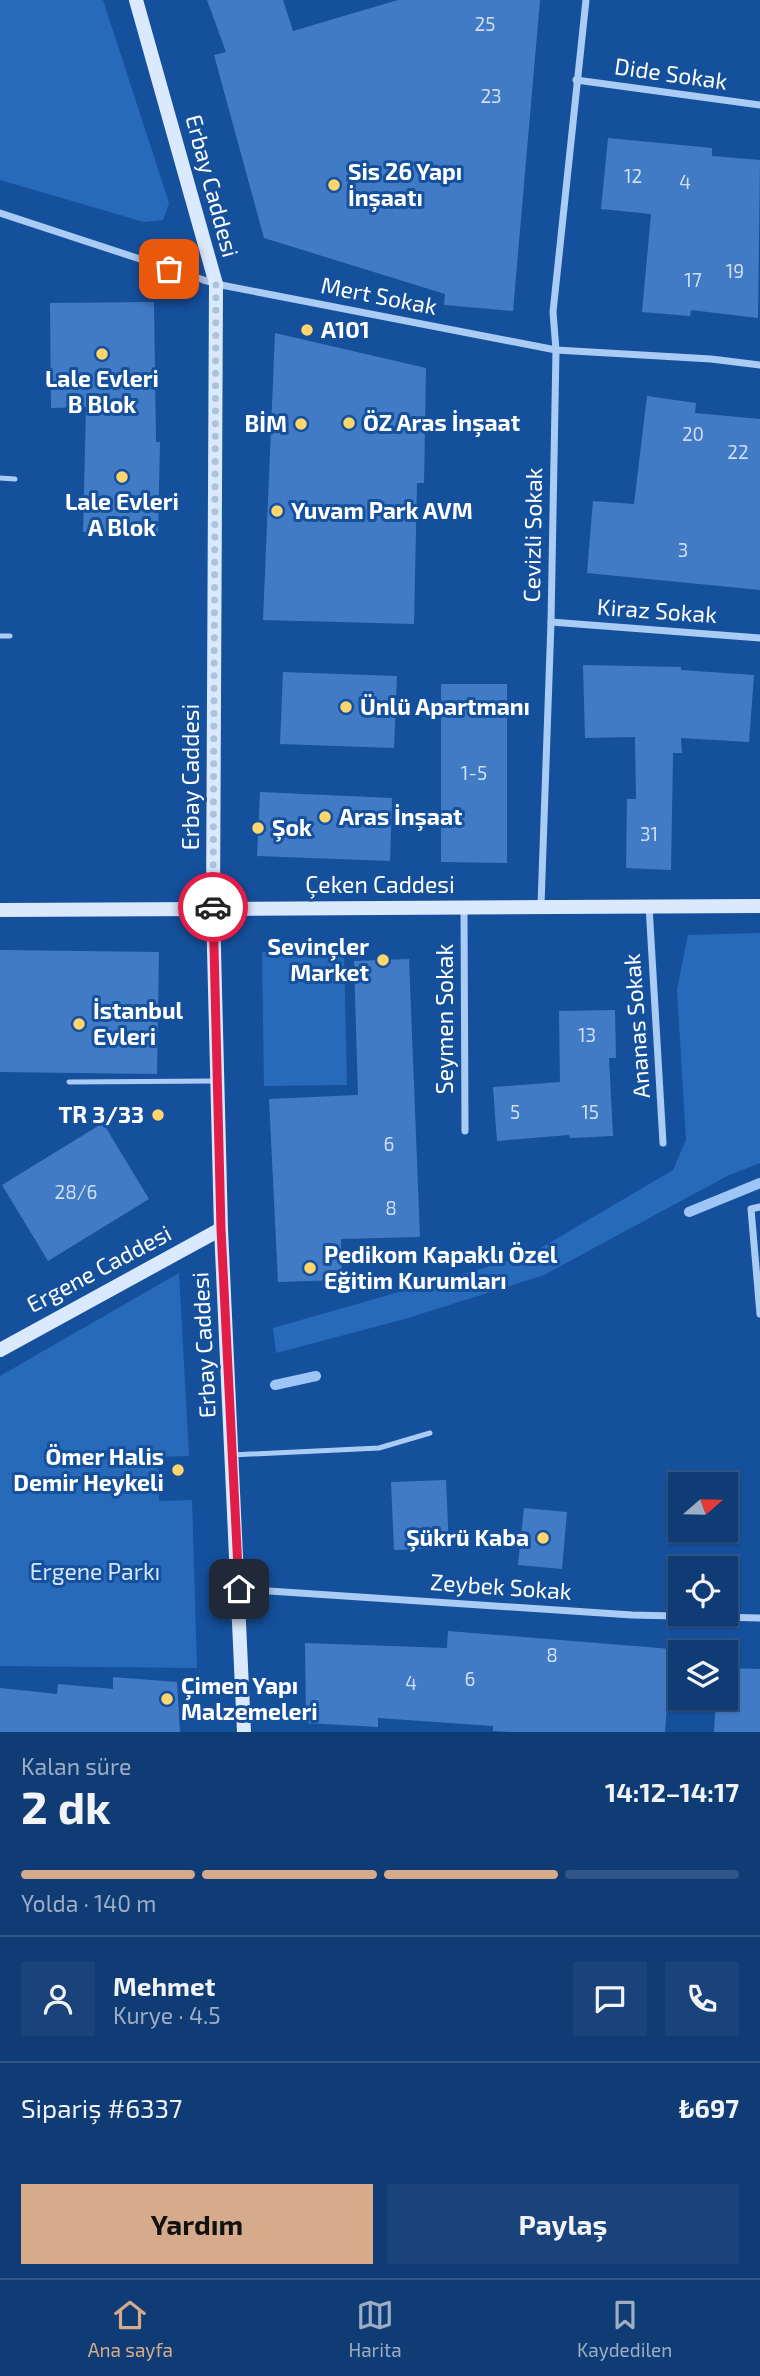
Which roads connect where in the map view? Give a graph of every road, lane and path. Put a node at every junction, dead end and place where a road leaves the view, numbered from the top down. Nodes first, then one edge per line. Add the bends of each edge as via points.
1 (136, 0) edge
2 (586, 0) edge
3 (576, 80) junction
4 (760, 105) edge
5 (0, 213) edge
6 (216, 284) junction
7 (556, 350) junction
8 (760, 365) edge
9 (0, 478) edge
10 (15, 479) dead end
11 (551, 622) junction
12 (0, 636) edge
13 (10, 636) dead end
14 (760, 638) edge
15 (541, 905) junction
16 (649, 906) junction
17 (760, 906) edge
18 (464, 908) junction
19 (213, 909) junction
20 (0, 910) edge
21 (69, 1082) dead end
22 (218, 1082) junction
23 (465, 1131) dead end
24 (663, 1143) dead end
25 (760, 1207) edge
26 (221, 1229) junction
27 (760, 1314) edge
28 (0, 1350) edge
29 (430, 1433) dead end
30 (232, 1455) junction
31 (239, 1589) junction
32 (760, 1618) edge
33 (244, 1732) edge

1 - 6 street, Erbay Caddesi
2 - 3 street, Cevizli Sokak
3 - 4 street, Dide Sokak
3 - 7 street, Cevizli Sokak via 553,312
5 - 6 street, Mert Sokak
6 - 7 street, Mert Sokak
6 - 19 street, Erbay Caddesi
7 - 8 street, Mert Sokak
7 - 11 street, Cevizli Sokak
9 - 10 lane
11 - 14 street, Kiraz Sokak
11 - 15 street, Cevizli Sokak
12 - 13 lane
15 - 16 street, Çeken Caddesi
15 - 18 street, Çeken Caddesi
16 - 17 street, Çeken Caddesi
16 - 24 street, Ananas Sokak
18 - 19 street, Çeken Caddesi
18 - 23 street, Seymen Sokak
19 - 20 street, Çeken Caddesi
19 - 22 street, Erbay Caddesi
21 - 22 lane
22 - 26 street, Erbay Caddesi
25 - 27 street via 751,1209
26 - 28 street, Ergene Caddesi
26 - 30 street, Erbay Caddesi
29 - 30 lane via 379,1448
30 - 31 street, Erbay Caddesi
31 - 32 street, Zeybek Sokak via 632,1615
31 - 33 street, Erbay Caddesi

